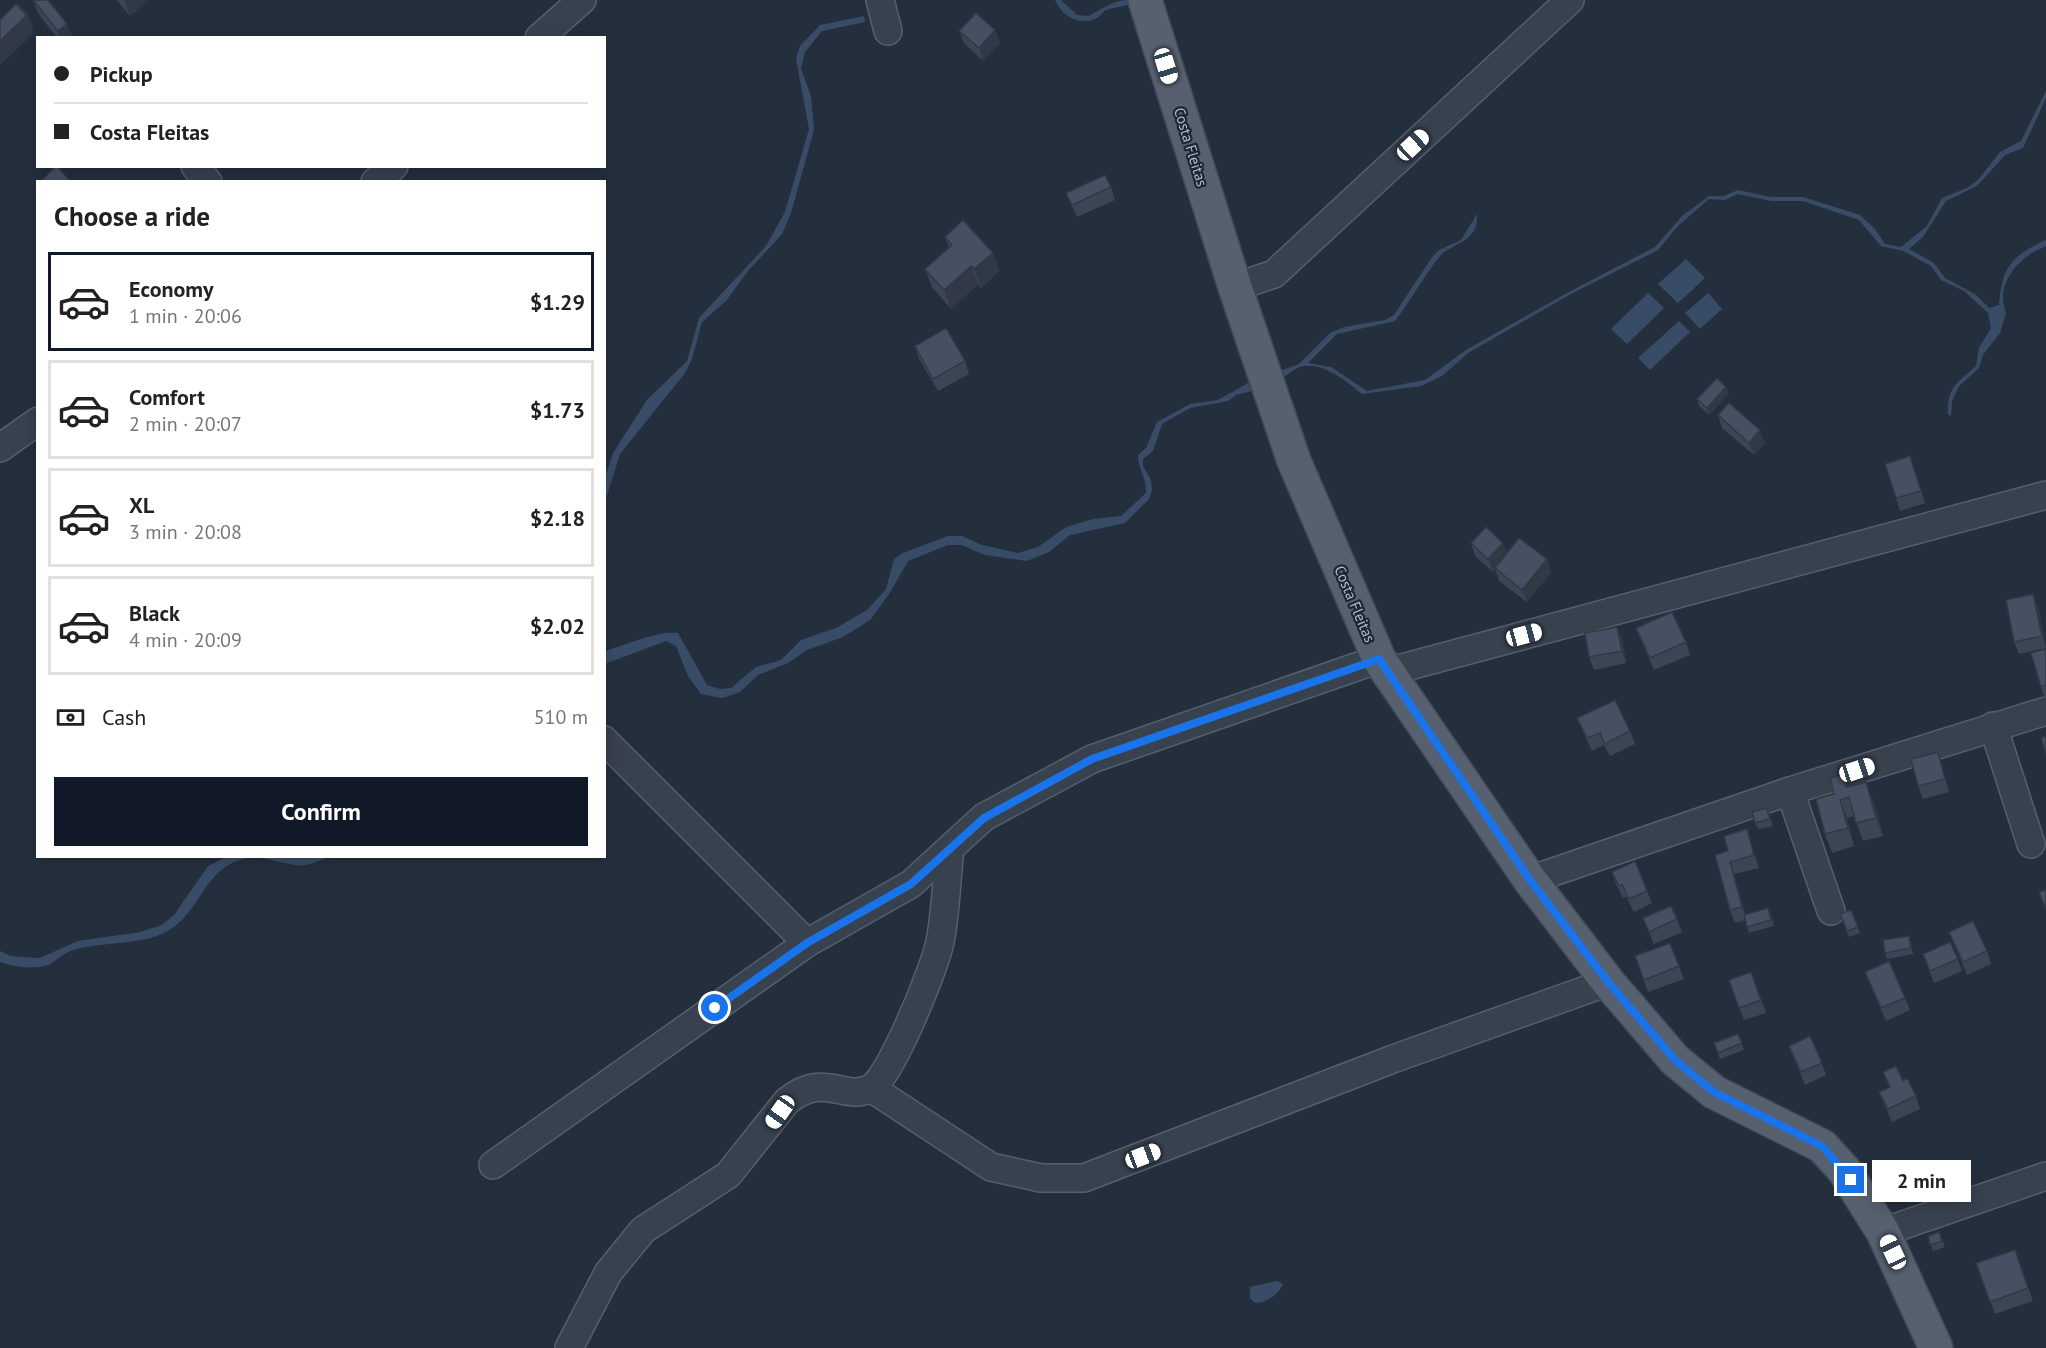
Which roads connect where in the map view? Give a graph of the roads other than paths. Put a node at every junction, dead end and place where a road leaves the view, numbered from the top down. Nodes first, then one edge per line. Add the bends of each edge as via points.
1 (582, 0) edge
2 (880, 0) edge
3 (1145, 0) edge
4 (1570, 0) edge
5 (888, 31) dead end
6 (541, 36) edge
7 (392, 168) edge
8 (377, 180) edge
9 (1235, 287) junction
10 (36, 422) edge
11 (0, 448) edge
12 (2046, 495) edge
13 (1383, 665) junction
14 (2046, 711) edge
15 (1993, 726) junction
16 (606, 742) edge
17 (1790, 791) junction
18 (2031, 844) dead end
19 (950, 850) junction
20 (1530, 880) junction
21 (1831, 911) dead end
22 (807, 943) junction
23 (1608, 982) junction
24 (871, 1088) junction
25 (493, 1165) dead end
26 (2046, 1176) edge
27 (1883, 1232) junction
28 (569, 1348) edge
29 (1936, 1348) edge

1 - 6 street
2 - 5 street
3 - 9 main road, Costa Fleitas
4 - 9 street via 1274,274
7 - 8 street
9 - 13 main road, Costa Fleitas via 1294,461
10 - 11 street
12 - 13 street
13 - 19 street via 1092,759 984,818
13 - 20 main road, Costa Fleitas
14 - 15 street
15 - 17 street
15 - 18 street
16 - 22 street
17 - 20 street
17 - 21 street
19 - 22 street via 911,884
19 - 24 street via 939,945 892,1062
20 - 23 main road, Costa Fleitas
22 - 25 street
23 - 24 street via 1393,1059 1084,1178 1041,1179 991,1167
23 - 27 main road, Costa Fleitas via 1675,1060 1714,1092 1822,1146 1858,1190
24 - 28 street via 861,1091 823,1086 798,1093 787,1101 728,1175 643,1230 608,1273
26 - 27 street
27 - 29 main road, Costa Fleitas

